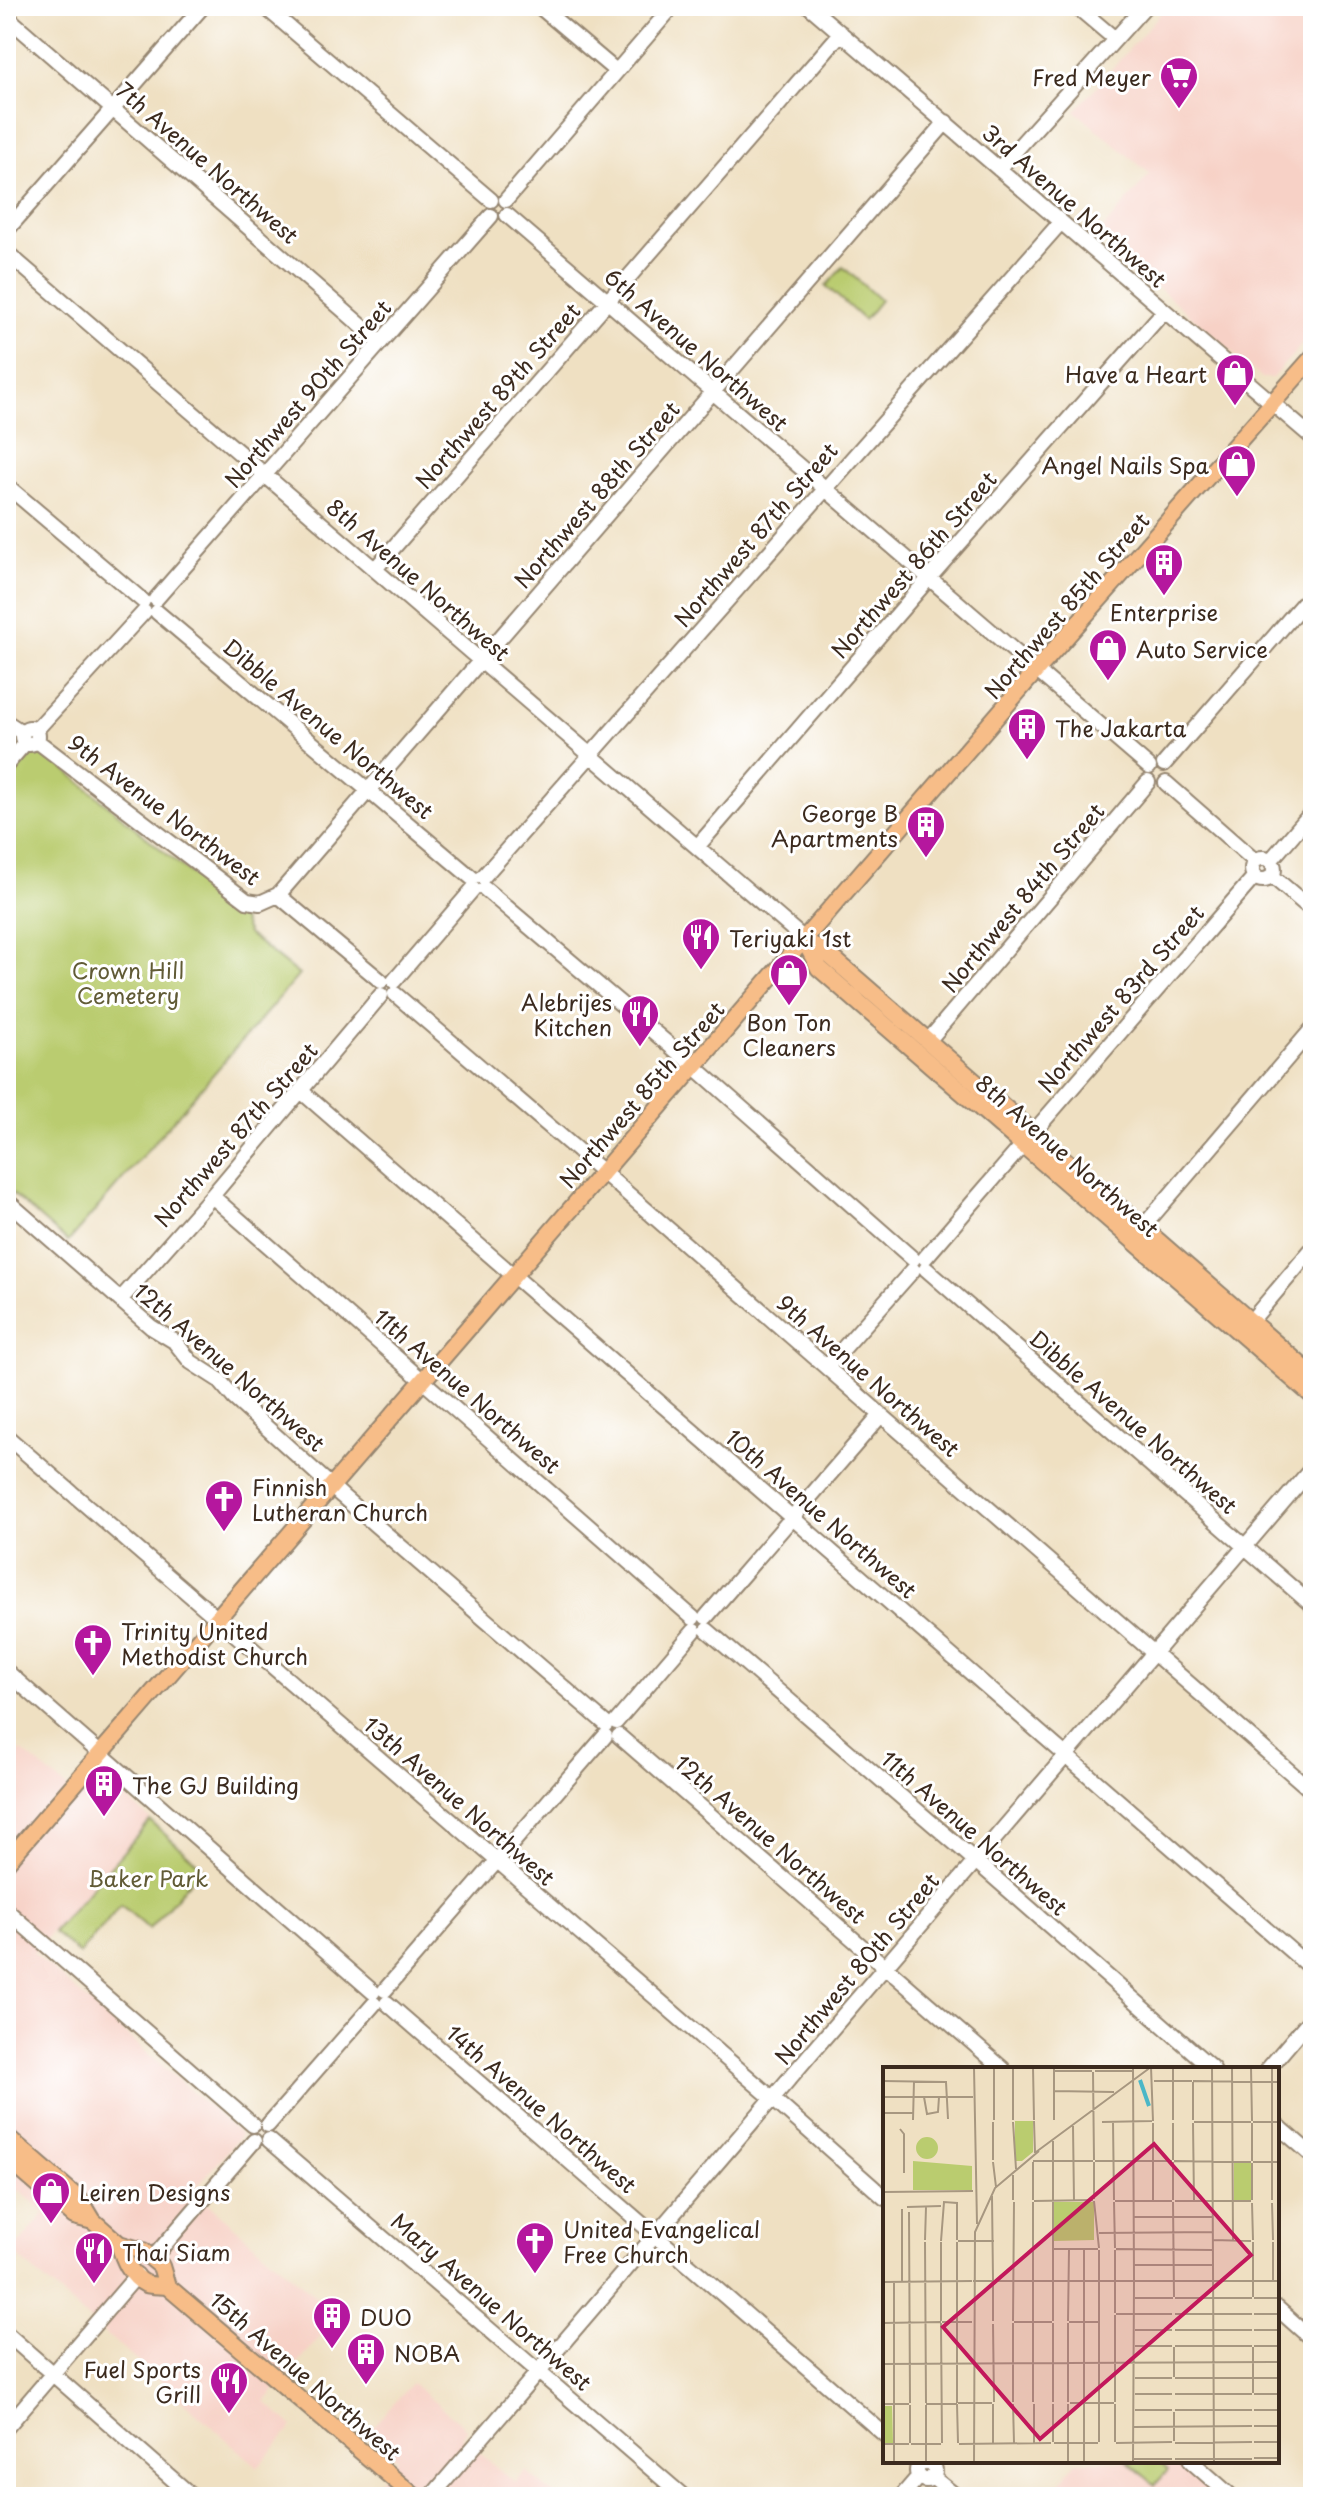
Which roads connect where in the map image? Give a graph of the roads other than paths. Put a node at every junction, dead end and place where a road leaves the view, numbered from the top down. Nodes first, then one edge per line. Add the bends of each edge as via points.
1 (203, 6) edge
2 (264, 6) edge
3 (539, 6) edge
4 (673, 6) edge
5 (809, 6) edge
6 (1076, 6) edge
7 (1145, 6) edge
8 (6, 16) edge
9 (841, 33) junction
10 (1115, 39) junction
11 (616, 71) junction
12 (113, 108) junction
13 (946, 122) junction
14 (999, 169) junction
15 (499, 208) junction
16 (1061, 222) junction
17 (6, 231) edge
18 (6, 252) edge
19 (607, 301) junction
20 (1164, 311) junction
21 (380, 342) junction
22 (1313, 357) edge
23 (713, 394) junction
24 (1271, 404) junction
25 (1313, 438) edge
26 (264, 474) junction
27 (6, 485) edge
28 (825, 489) junction
29 (375, 569) junction
30 (929, 578) junction
31 (1313, 592) edge
32 (150, 606) junction
33 (480, 660) junction
34 (1037, 670) junction
35 (6, 722) edge
36 (30, 737) junction
37 (590, 755) junction
38 (6, 765) edge
39 (1154, 771) junction
40 (367, 790) junction
41 (1313, 811) edge
42 (697, 847) junction
43 (1271, 868) junction
44 (1255, 869) junction
45 (478, 883) junction
46 (278, 895) junction
47 (1313, 911) edge
48 (804, 939) junction
49 (388, 988) junction
50 (1313, 1028) edge
51 (928, 1041) junction
52 (694, 1066) junction
53 (301, 1091) junction
54 (1028, 1139) junction
55 (603, 1172) junction
56 (212, 1196) junction
57 (6, 1200) edge
58 (1143, 1227) junction
59 (1313, 1248) edge
60 (919, 1264) junction
61 (514, 1275) junction
62 (120, 1300) junction
63 (1251, 1321) junction
64 (827, 1367) junction
65 (1313, 1376) edge
66 (423, 1380) junction
67 (1313, 1396) edge
68 (881, 1415) junction
69 (6, 1436) edge
70 (1313, 1467) edge
71 (332, 1486) junction
72 (793, 1517) junction
73 (1245, 1546) junction
74 (1313, 1606) edge
75 (217, 1619) junction
76 (700, 1624) junction
77 (1154, 1653) junction
78 (6, 1671) edge
79 (612, 1730) junction
80 (100, 1754) junction
81 (1067, 1756) junction
82 (1313, 1792) edge
83 (498, 1861) junction
84 (976, 1861) junction
85 (6, 1863) edge
86 (6, 1910) edge
87 (886, 1966) junction
88 (1313, 1970) edge
89 (380, 1997) junction
90 (1313, 2016) edge
91 (1001, 2067) edge
92 (1211, 2067) edge
93 (1270, 2067) edge
94 (773, 2099) junction
95 (1279, 2127) edge
96 (261, 2133) junction
97 (6, 2136) edge
98 (1313, 2156) edge
99 (6, 2157) edge
100 (23, 2173) junction
101 (62, 2184) junction
102 (883, 2196) edge
103 (93, 2221) junction
104 (656, 2235) junction
105 (119, 2244) junction
106 (152, 2259) junction
107 (137, 2275) junction
108 (167, 2286) junction
109 (1279, 2310) edge
110 (6, 2333) edge
111 (1313, 2340) edge
112 (540, 2371) junction
113 (53, 2374) junction
114 (6, 2428) edge
115 (883, 2433) edge
116 (1193, 2463) edge
117 (924, 2467) edge
118 (193, 2497) edge
119 (415, 2497) edge
120 (431, 2497) edge
121 (684, 2497) edge
122 (901, 2497) edge
123 (957, 2497) edge
124 (1232, 2497) edge

1 - 12 street
2 - 15 street, 6th Avenue Northwest
3 - 11 street
4 - 11 street, Northwest 90th Street
5 - 9 street, 3rd Avenue Northwest
6 - 10 street
7 - 10 street
8 - 12 street, 7th Avenue Northwest
9 - 13 street, 3rd Avenue Northwest
9 - 19 street, Northwest 89th Street
10 - 14 street
11 - 15 street, Northwest 90th Street
12 - 17 street
12 - 21 street, 7th Avenue Northwest
13 - 14 street, 3rd Avenue Northwest
13 - 23 street, Northwest 88th Street
14 - 16 street, 3rd Avenue Northwest
15 - 19 street, 6th Avenue Northwest
15 - 21 street, Northwest 90th Street
16 - 20 street, 3rd Avenue Northwest
16 - 28 street, Northwest 87th Street
18 - 26 street, 8th Avenue Northwest
19 - 23 street, 6th Avenue Northwest
19 - 29 street, Northwest 89th Street
20 - 24 street, 3rd Avenue Northwest
20 - 30 street, Northwest 86th Street
21 - 26 street, Northwest 90th Street
22 - 24 main road, Northwest 85th Street
23 - 28 street, 6th Avenue Northwest
23 - 33 street, Northwest 88th Street
24 - 25 street, 3rd Avenue Northwest
24 - 34 main road, Northwest 85th Street
26 - 29 street, 8th Avenue Northwest
26 - 32 street, Northwest 90th Street
27 - 32 street, Dibble Avenue Northwest
28 - 30 street, 6th Avenue Northwest
28 - 37 street, Northwest 87th Street
29 - 33 street, 8th Avenue Northwest
30 - 34 street, 6th Avenue Northwest
30 - 42 street, Northwest 86th Street
31 - 39 street, Northwest 84th Street
32 - 36 street, Northwest 90th Street
32 - 40 street, Dibble Avenue Northwest
33 - 37 street, 8th Avenue Northwest
33 - 40 street, Northwest 88th Street
34 - 39 street, 6th Avenue Northwest
34 - 48 main road, Northwest 85th Street
35 - 36 street, 9th Avenue Northwest
36 - 38 street, Northwest 90th Street
36 - 46 street, 9th Avenue Northwest via 247,901 260,903
37 - 42 street, 8th Avenue Northwest
37 - 45 street, Northwest 87th Street
39 - 44 street via 1169,773 1166,783
39 - 51 street, Northwest 84th Street
40 - 45 street, Dibble Avenue Northwest
40 - 46 street, Northwest 88th Street
41 - 43 street
42 - 48 street, 8th Avenue Northwest
43 - 44 street via 1263,858
43 - 47 street
44 - 54 street, Northwest 83rd Street
45 - 49 street, Northwest 87th Street
45 - 52 street, Dibble Avenue Northwest
46 - 49 street, 9th Avenue Northwest
48 - 51 main road, 8th Avenue Northwest
48 - 52 main road, Northwest 85th Street
48 - 54 main road, 8th Avenue Northwest via 819,968
49 - 53 street, Northwest 87th Street
49 - 55 street, 9th Avenue Northwest
50 - 58 street
51 - 54 main road, 8th Avenue Northwest
52 - 55 main road, Northwest 85th Street
52 - 60 street, Dibble Avenue Northwest
53 - 56 street, Northwest 87th Street
53 - 61 street, 10th Avenue Northwest
54 - 58 main road, 8th Avenue Northwest
54 - 60 street, Northwest 83rd Street
54 - 67 main road, 8th Avenue Northwest
55 - 61 main road, Northwest 85th Street
55 - 64 street, 9th Avenue Northwest
56 - 62 street, Northwest 87th Street
56 - 66 street, 11th Avenue Northwest
57 - 62 street, 12th Avenue Northwest
58 - 63 main road, 8th Avenue Northwest
59 - 63 street
60 - 64 street, Northwest 83rd Street
60 - 73 street, Dibble Avenue Northwest
61 - 66 main road, Northwest 85th Street
61 - 72 street, 10th Avenue Northwest
62 - 71 street, 12th Avenue Northwest via 219,1380
63 - 65 main road, 8th Avenue Northwest
64 - 68 street, 9th Avenue Northwest
66 - 71 main road, Northwest 85th Street
66 - 76 street, 11th Avenue Northwest
68 - 72 street
68 - 77 street, 9th Avenue Northwest
69 - 75 street, 13th Avenue Northwest
70 - 73 street, Northwest 80th Street
71 - 75 main road, Northwest 85th Street
71 - 79 street, 12th Avenue Northwest
72 - 76 street
72 - 81 street, 10th Avenue Northwest
73 - 74 street, Dibble Avenue Northwest
73 - 77 street, Northwest 80th Street
75 - 80 main road, Northwest 85th Street
75 - 83 street, 13th Avenue Northwest
76 - 79 street
76 - 84 street, 11th Avenue Northwest
77 - 81 street, Northwest 80th Street
77 - 82 street, 9th Avenue Northwest
78 - 80 street, 14th Avenue Northwest
79 - 83 street
79 - 87 street, 12th Avenue Northwest
80 - 85 main road, Northwest 85th Street
80 - 89 street, 14th Avenue Northwest
81 - 84 street, Northwest 80th Street
81 - 88 street, 10th Avenue Northwest
83 - 89 street
83 - 94 street, 13th Avenue Northwest
84 - 87 street, Northwest 80th Street
84 - 92 street, 11th Avenue Northwest
86 - 96 street, Mary Avenue Northwest
87 - 91 street, 12th Avenue Northwest
87 - 94 street, Northwest 80th Street
89 - 96 street
89 - 104 street, 14th Avenue Northwest
90 - 93 street
94 - 102 street, 13th Avenue Northwest
94 - 104 street, Northwest 80th Street
95 - 98 street
96 - 106 street
96 - 112 street, Mary Avenue Northwest
97 - 101 main road
99 - 100 main road
100 - 101 main road via 29,2170 51,2186
100 - 103 main road via 74,2216
101 - 103 main road
103 - 105 main road
104 - 112 street, Northwest 80th Street
104 - 115 street, 14th Avenue Northwest
105 - 106 main road
105 - 107 main road via 127,2266
106 - 108 main road, 15th Avenue Northwest via 161,2266
107 - 108 main road, 15th Avenue Northwest via 147,2284
107 - 113 street
108 - 119 main road, 15th Avenue Northwest
109 - 111 street
110 - 113 street
112 - 120 street, Northwest 80th Street
112 - 121 street, Mary Avenue Northwest
113 - 114 street
113 - 118 street
116 - 124 street
117 - 122 street
117 - 123 street

